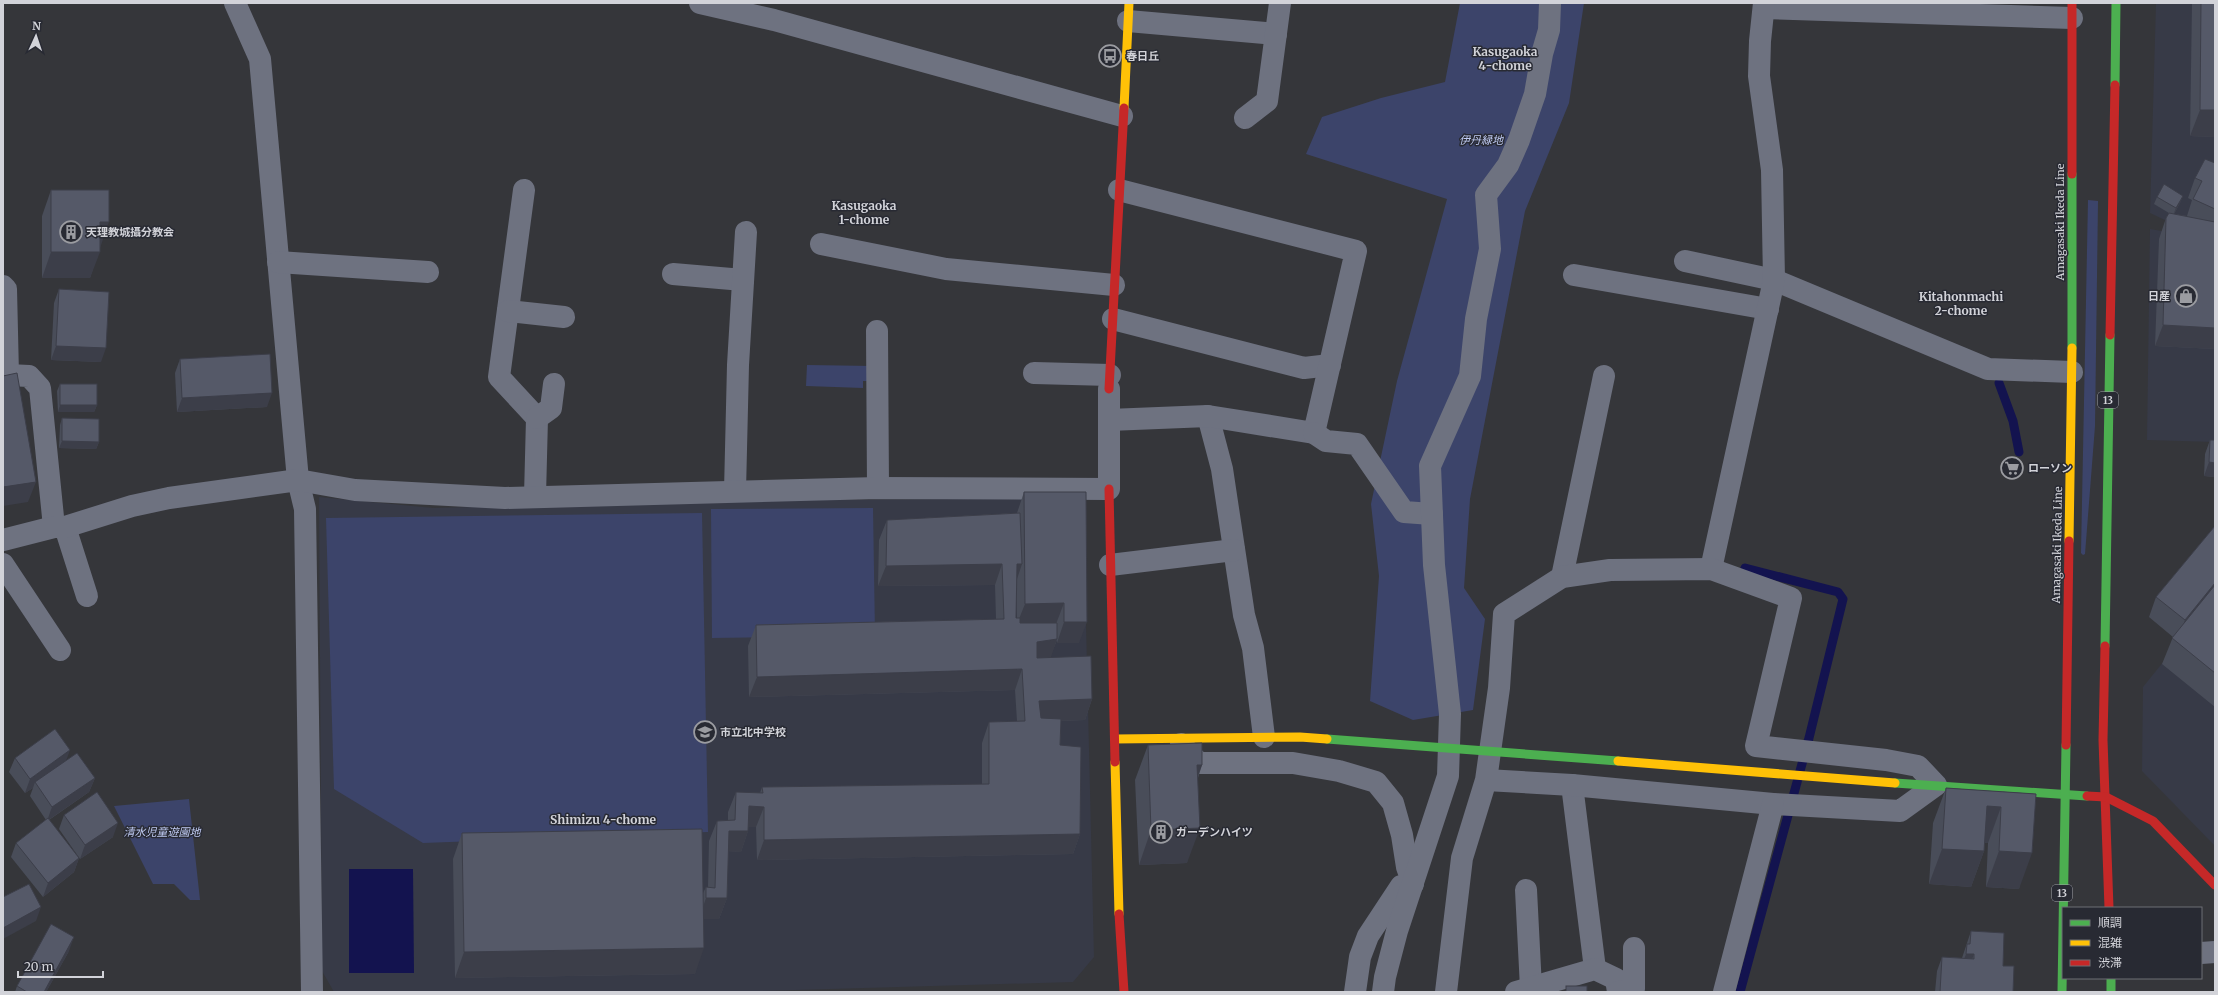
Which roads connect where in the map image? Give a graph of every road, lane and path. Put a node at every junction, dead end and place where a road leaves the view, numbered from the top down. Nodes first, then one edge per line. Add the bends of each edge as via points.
1 (235, 3) edge
2 (700, 3) edge
3 (1280, 3) edge
4 (1550, 3) edge
5 (2116, 3) edge
6 (1764, 6) edge
7 (2072, 10) edge
8 (775, 12) edge
9 (1129, 12) edge
10 (1276, 34) junction
11 (1122, 116) junction
12 (1245, 118) dead end
13 (524, 190) dead end
14 (1119, 190) junction
15 (746, 232) dead end
16 (821, 244) dead end
17 (1685, 261) dead end
18 (278, 262) junction
19 (428, 272) dead end
20 (673, 274) dead end
21 (1574, 275) dead end
22 (743, 280) junction
23 (1774, 280) junction
24 (1114, 285) junction
25 (3, 286) edge
26 (1768, 309) junction
27 (508, 311) junction
28 (564, 317) dead end
29 (1113, 319) junction
30 (877, 331) dead end
31 (1330, 365) junction
32 (2072, 372) junction
33 (1034, 373) dead end
34 (1604, 376) dead end
35 (1110, 382) junction
36 (554, 384) dead end
37 (1208, 416) junction
38 (536, 418) junction
39 (1109, 420) junction
40 (1314, 433) junction
41 (298, 480) junction
42 (878, 488) junction
43 (1109, 489) junction
44 (735, 491) junction
45 (535, 496) junction
46 (1432, 514) junction
47 (60, 527) junction
48 (3, 540) edge
49 (1234, 550) junction
50 (3, 564) edge
51 (1110, 565) junction
52 (1711, 570) junction
53 (1562, 577) junction
54 (87, 596) dead end
55 (60, 650) dead end
56 (1264, 737) junction
57 (1115, 739) junction
58 (1176, 739) junction
59 (1486, 780) junction
60 (1572, 785) junction
61 (1936, 785) junction
62 (2065, 794) junction
63 (2106, 797) junction
64 (1774, 804) junction
65 (1414, 884) junction
66 (2215, 885) edge
67 (1526, 890) dead end
68 (2063, 907) edge
69 (2110, 907) edge
70 (1634, 948) dead end
71 (2215, 952) edge
72 (2202, 953) edge
73 (1595, 969) junction
74 (2062, 979) edge
75 (2111, 979) edge
76 (1524, 990) edge
77 (312, 992) edge
78 (1124, 992) edge
79 (1355, 992) edge
80 (1383, 992) edge
81 (1446, 992) edge
82 (1618, 992) edge
83 (1724, 992) edge
84 (2062, 992) edge
85 (2111, 992) edge

1 - 18 street via 260,59
2 - 8 street
3 - 10 street
4 - 46 street via 1549,30 1533,101 1520,140 1508,165 1486,195 1490,249 1476,319 1470,376 1430,466
5 - 63 street, 13 via 2103,709
6 - 7 street
6 - 23 street via 1759,76 1772,170
7 - 32 street, Amagasaki Ikeda Line / 13
8 - 11 street
9 - 10 street
9 - 11 street
10 - 12 street via 1267,101
11 - 14 street
13 - 27 street
14 - 24 street
14 - 31 street via 1356,251
15 - 22 street
16 - 24 street via 946,269
17 - 23 street
18 - 19 street
18 - 41 street
20 - 22 street
21 - 26 street via 1605,288
22 - 44 street
23 - 26 street
23 - 32 street via 1988,369
24 - 29 street
25 - 47 street via 6,289 8,375 29,376 40,388
26 - 52 street
27 - 28 street
27 - 38 street via 498,377
29 - 31 street via 1304,368
29 - 35 street
30 - 42 street
31 - 40 street
32 - 62 street, Amagasaki Ikeda Line / 13
33 - 35 street
34 - 53 street
35 - 39 street
36 - 38 street via 551,408
37 - 39 street
37 - 40 street
37 - 49 street via 1222,469
38 - 45 street
39 - 43 street
40 - 46 street via 1326,441 1357,444 1404,512
41 - 45 street via 356,490 505,498
41 - 47 street via 169,498
41 - 77 street via 305,510
42 - 43 street
42 - 44 street
43 - 51 street
44 - 45 street
46 - 65 street via 1434,572 1450,714 1448,776
47 - 48 street
47 - 54 street
49 - 51 street
49 - 56 street via 1244,615 1253,648
50 - 55 street
51 - 57 street
52 - 53 street via 1610,570
52 - 61 street via 1791,598 1756,746 1886,760 1918,766
53 - 59 street via 1504,614 1499,688
56 - 58 street
56 - 61 street via 1300,737
57 - 58 street
57 - 78 street via 1119,910
58 - 65 street via 1199,763 1293,763 1376,782 1393,803 1407,867
59 - 60 street
59 - 81 street via 1462,858
60 - 64 street
60 - 73 street
61 - 62 street
61 - 64 street via 1900,811
62 - 63 street
62 - 68 street, Amagasaki Ikeda Line / 13
63 - 66 street via 2153,821
63 - 69 street, 13
64 - 83 street
65 - 79 street via 1401,886 1370,930 1360,957
65 - 80 street via 1397,931
67 - 76 street
70 - 82 street via 1634,989
71 - 72 street
73 - 76 street
73 - 82 street via 1616,979
74 - 84 street, Amagasaki Ikeda Line / 13
75 - 85 street

